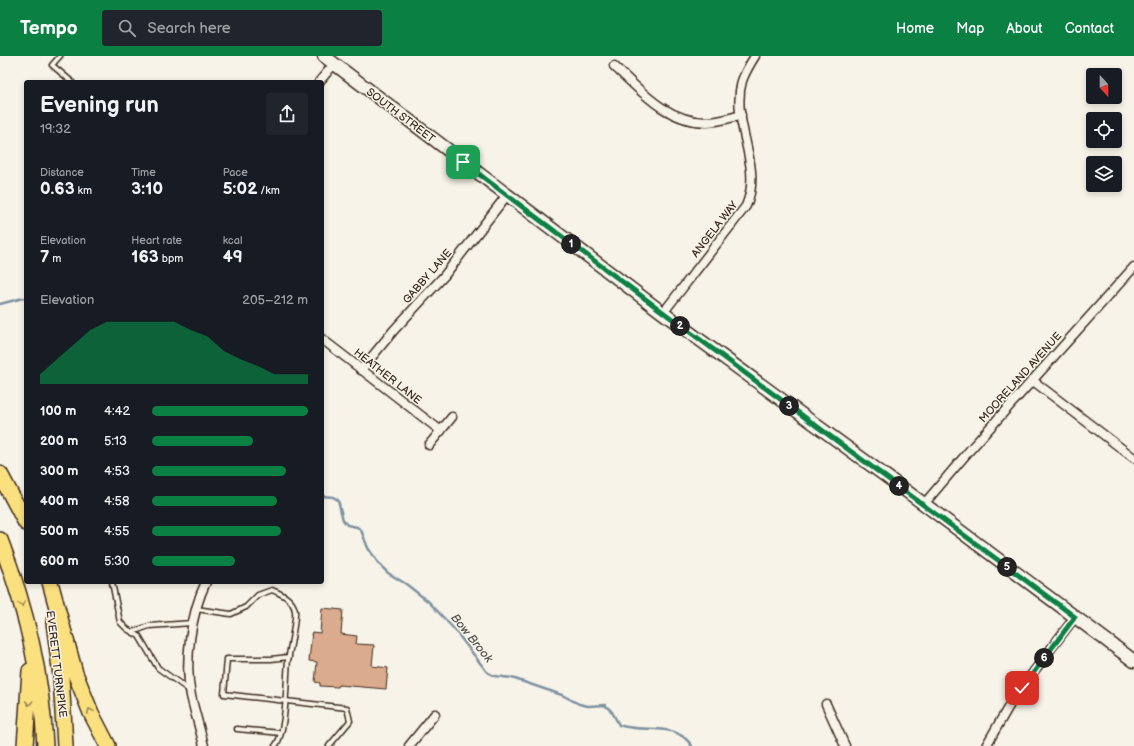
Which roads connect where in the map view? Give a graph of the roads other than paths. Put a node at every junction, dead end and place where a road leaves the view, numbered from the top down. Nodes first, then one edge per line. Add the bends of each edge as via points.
1 (60, 56) edge
2 (324, 56) edge
3 (755, 56) edge
4 (334, 64) junction
5 (614, 66) dead end
6 (70, 80) edge
7 (321, 80) edge
8 (741, 115) junction
9 (507, 195) junction
10 (1132, 272) edge
11 (663, 313) junction
12 (324, 341) edge
13 (361, 370) junction
14 (1032, 380) junction
15 (452, 417) dead end
16 (441, 431) junction
17 (429, 445) dead end
18 (1134, 458) edge
19 (0, 474) edge
20 (924, 504) junction
21 (24, 519) edge
22 (0, 540) edge
23 (44, 584) edge
24 (51, 584) edge
25 (112, 584) edge
26 (205, 584) edge
27 (196, 609) junction
28 (1075, 617) junction
29 (27, 622) junction
30 (193, 623) junction
31 (132, 632) junction
32 (289, 657) junction
33 (1134, 661) edge
34 (190, 691) junction
35 (285, 700) junction
36 (826, 704) dead end
37 (435, 714) dead end
38 (237, 729) dead end
39 (281, 733) junction
40 (25, 746) edge
41 (45, 746) edge
42 (65, 746) edge
43 (108, 746) edge
44 (204, 746) edge
45 (275, 746) edge
46 (329, 746) edge
47 (409, 746) edge
48 (845, 746) edge
49 (986, 746) edge

1 - 6 lane via 52,65
2 - 4 main road, SOUTH STREET
3 - 8 street, ANGELA WAY via 742,81
4 - 7 street
4 - 9 main road, SOUTH STREET
5 - 8 street via 653,102 677,117 708,122
8 - 11 street, ANGELA WAY via 752,175 751,196 746,206
9 - 11 main road, SOUTH STREET
9 - 13 street, GABBY LANE via 444,276
10 - 14 street, MOORELAND AVENUE
11 - 20 main road, SOUTH STREET
12 - 13 street, HEATHER LANE
13 - 16 street, HEATHER LANE
14 - 18 street
14 - 20 street, MOORELAND AVENUE
15 - 16 street
16 - 17 street
19 - 21 highway
20 - 28 main road, SOUTH STREET
22 -> 29 highway, EVERETT TURNPIKE via 12,570
23 - 42 highway, EVERETT TURNPIKE via 53,619 60,669
43 -> 24 highway via 90,713 75,673
25 - 31 lane via 120,622
26 - 27 street
27 - 30 street
27 - 32 lane via 231,614 246,607 258,595 272,590 288,598 295,611
28 - 33 main road, SOUTH STREET
28 - 49 street via 1017,693
29 -> 40 highway via 30,675
29 - 41 highway, EVERETT TURNPIKE via 37,666
30 - 31 lane via 149,626
30 - 34 street via 189,664
31 - 34 lane via 143,641 158,668
32 - 35 lane
32 - 35 lane via 227,659 224,687 224,694
34 - 44 street
35 - 39 lane
35 - 46 lane via 347,708 350,722
36 - 48 street
37 - 47 street
38 - 39 lane
39 - 45 lane

